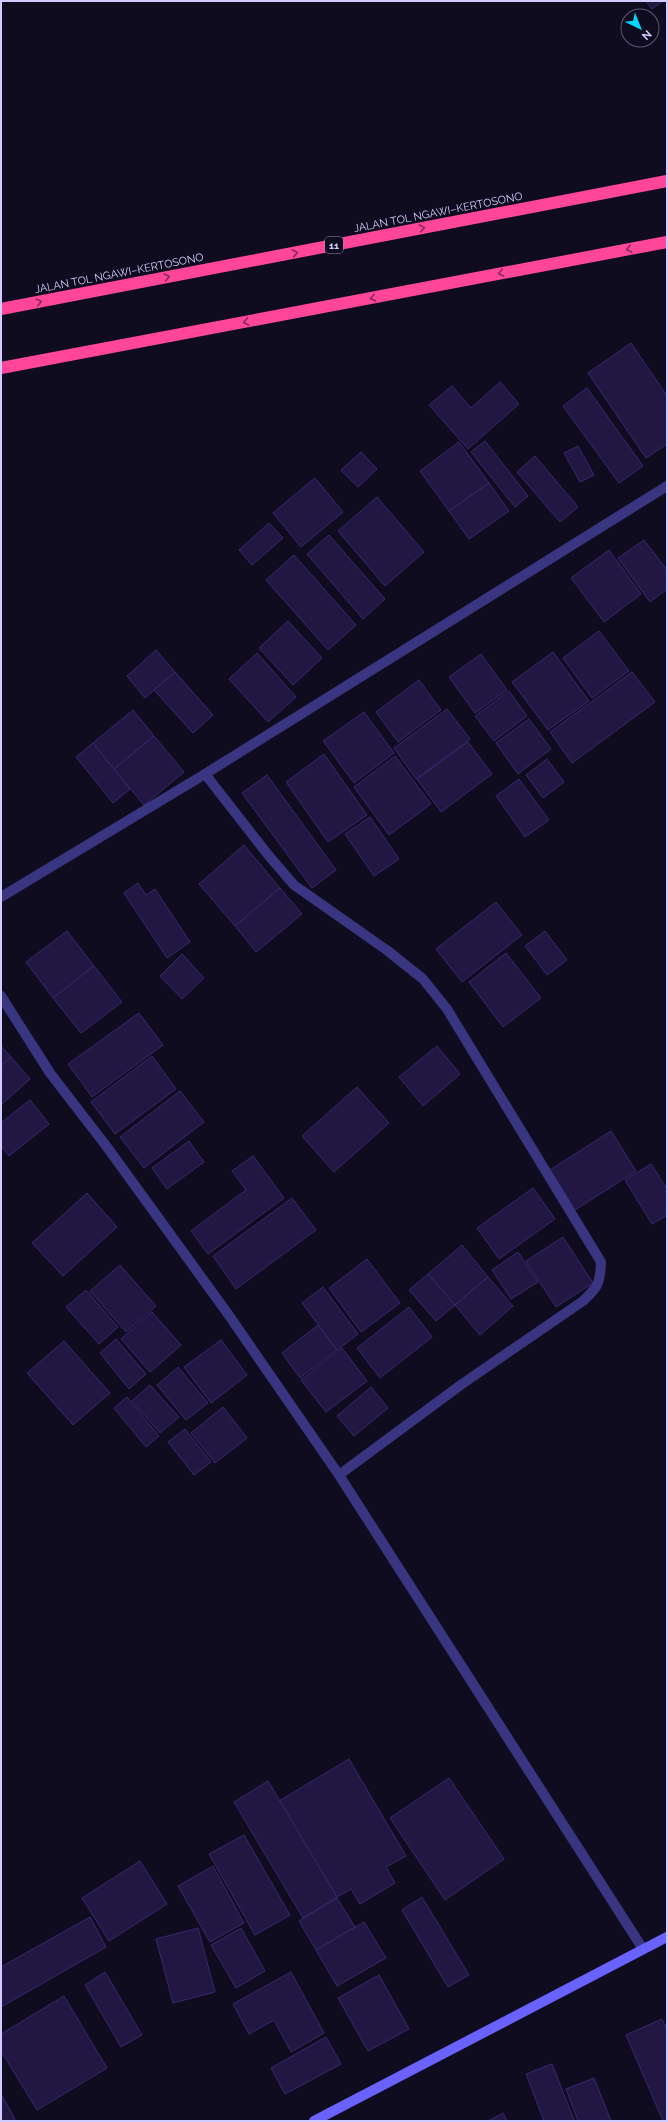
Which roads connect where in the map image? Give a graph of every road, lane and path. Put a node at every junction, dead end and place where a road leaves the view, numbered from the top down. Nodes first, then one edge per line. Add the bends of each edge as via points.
1 (667, 181) edge
2 (667, 242) edge
3 (1, 309) edge
4 (1, 368) edge
5 (667, 486) edge
6 (204, 774) junction
7 (1, 897) edge
8 (1, 996) edge
9 (339, 1475) junction
10 (667, 1937) edge
11 (643, 1950) junction
12 (314, 2121) edge

3 -> 1 highway, JALAN TOL NGAWI–KERTOSONO / 11
2 -> 4 highway
5 - 6 street
6 - 7 street
6 - 9 street via 294,885 388,951 423,979 447,1010 601,1262 597,1288 583,1301 462,1384
8 - 9 street via 50,1072 223,1308
9 - 11 street
10 - 11 street
11 - 12 street

